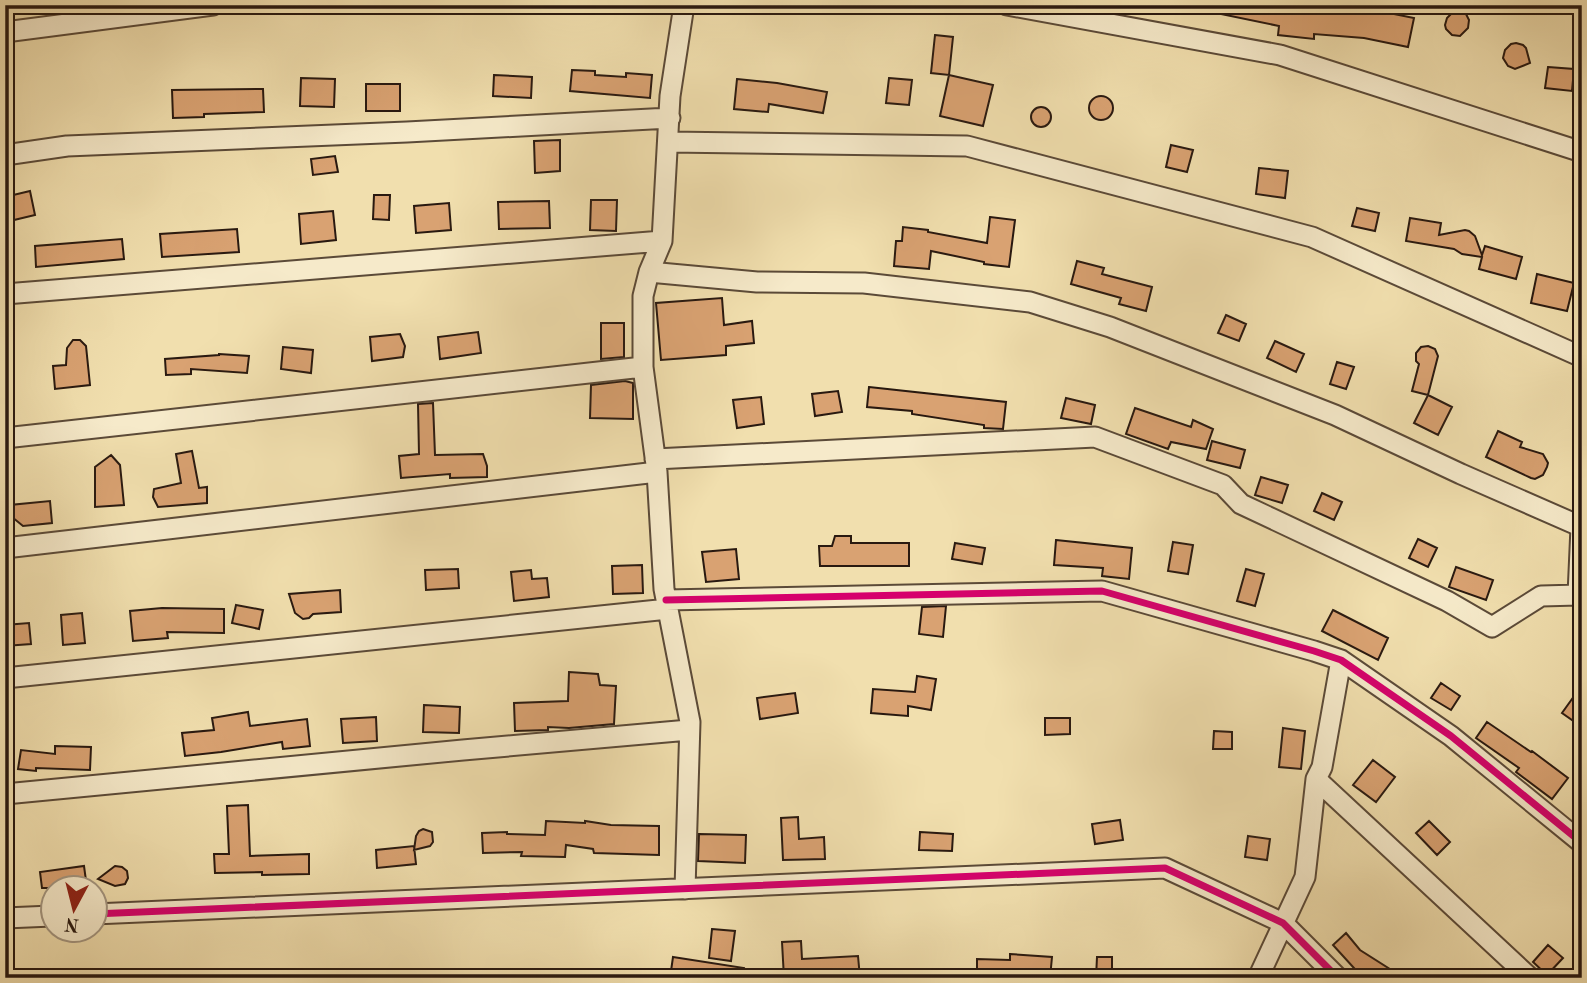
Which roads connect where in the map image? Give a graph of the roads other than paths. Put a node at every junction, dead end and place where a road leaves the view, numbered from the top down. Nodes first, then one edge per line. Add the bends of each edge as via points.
1 (213, 5) edge
2 (684, 5) edge
3 (1007, 5) edge
4 (5, 32) edge
5 (670, 118) junction
6 (668, 142) junction
7 (1582, 152) edge
8 (5, 155) edge
9 (662, 240) junction
10 (649, 272) junction
11 (5, 294) edge
12 (1582, 357) edge
13 (643, 367) junction
14 (5, 438) edge
15 (656, 465) junction
16 (1582, 527) edge
17 (5, 548) edge
18 (1580, 596) edge
19 (667, 605) junction
20 (1341, 660) junction
21 (5, 678) edge
22 (689, 730) junction
23 (1316, 779) junction
24 (5, 794) edge
25 (1582, 843) edge
26 (685, 889) junction
27 (108, 913) edge
28 (38, 917) edge
29 (5, 918) edge
30 (1283, 923) junction
31 (1258, 978) edge
32 (1338, 978) edge
33 (1530, 978) edge

1 - 4 street
2 - 5 street
3 - 7 street via 1280,55
5 - 6 street
5 - 8 street via 67,146
6 - 9 street
6 - 12 street via 967,146 1312,237
9 - 10 street
9 - 11 street
10 - 13 street via 643,296
10 - 16 street via 757,282 864,283 1030,302 1110,327 1335,415
13 - 14 street
13 - 15 street
15 - 17 street
15 - 18 street via 1095,437 1223,485 1241,504 1447,601 1492,627 1541,596
15 - 19 street
16 - 18 street
19 - 20 street via 1102,591
19 - 21 street
19 - 22 street
20 - 23 street
20 - 25 street via 1451,736
22 - 24 street
22 - 26 street
23 - 30 street via 1305,877
23 - 33 street
26 - 27 street
26 - 30 street via 1165,868
28 - 29 street
30 - 31 street
30 - 32 street

